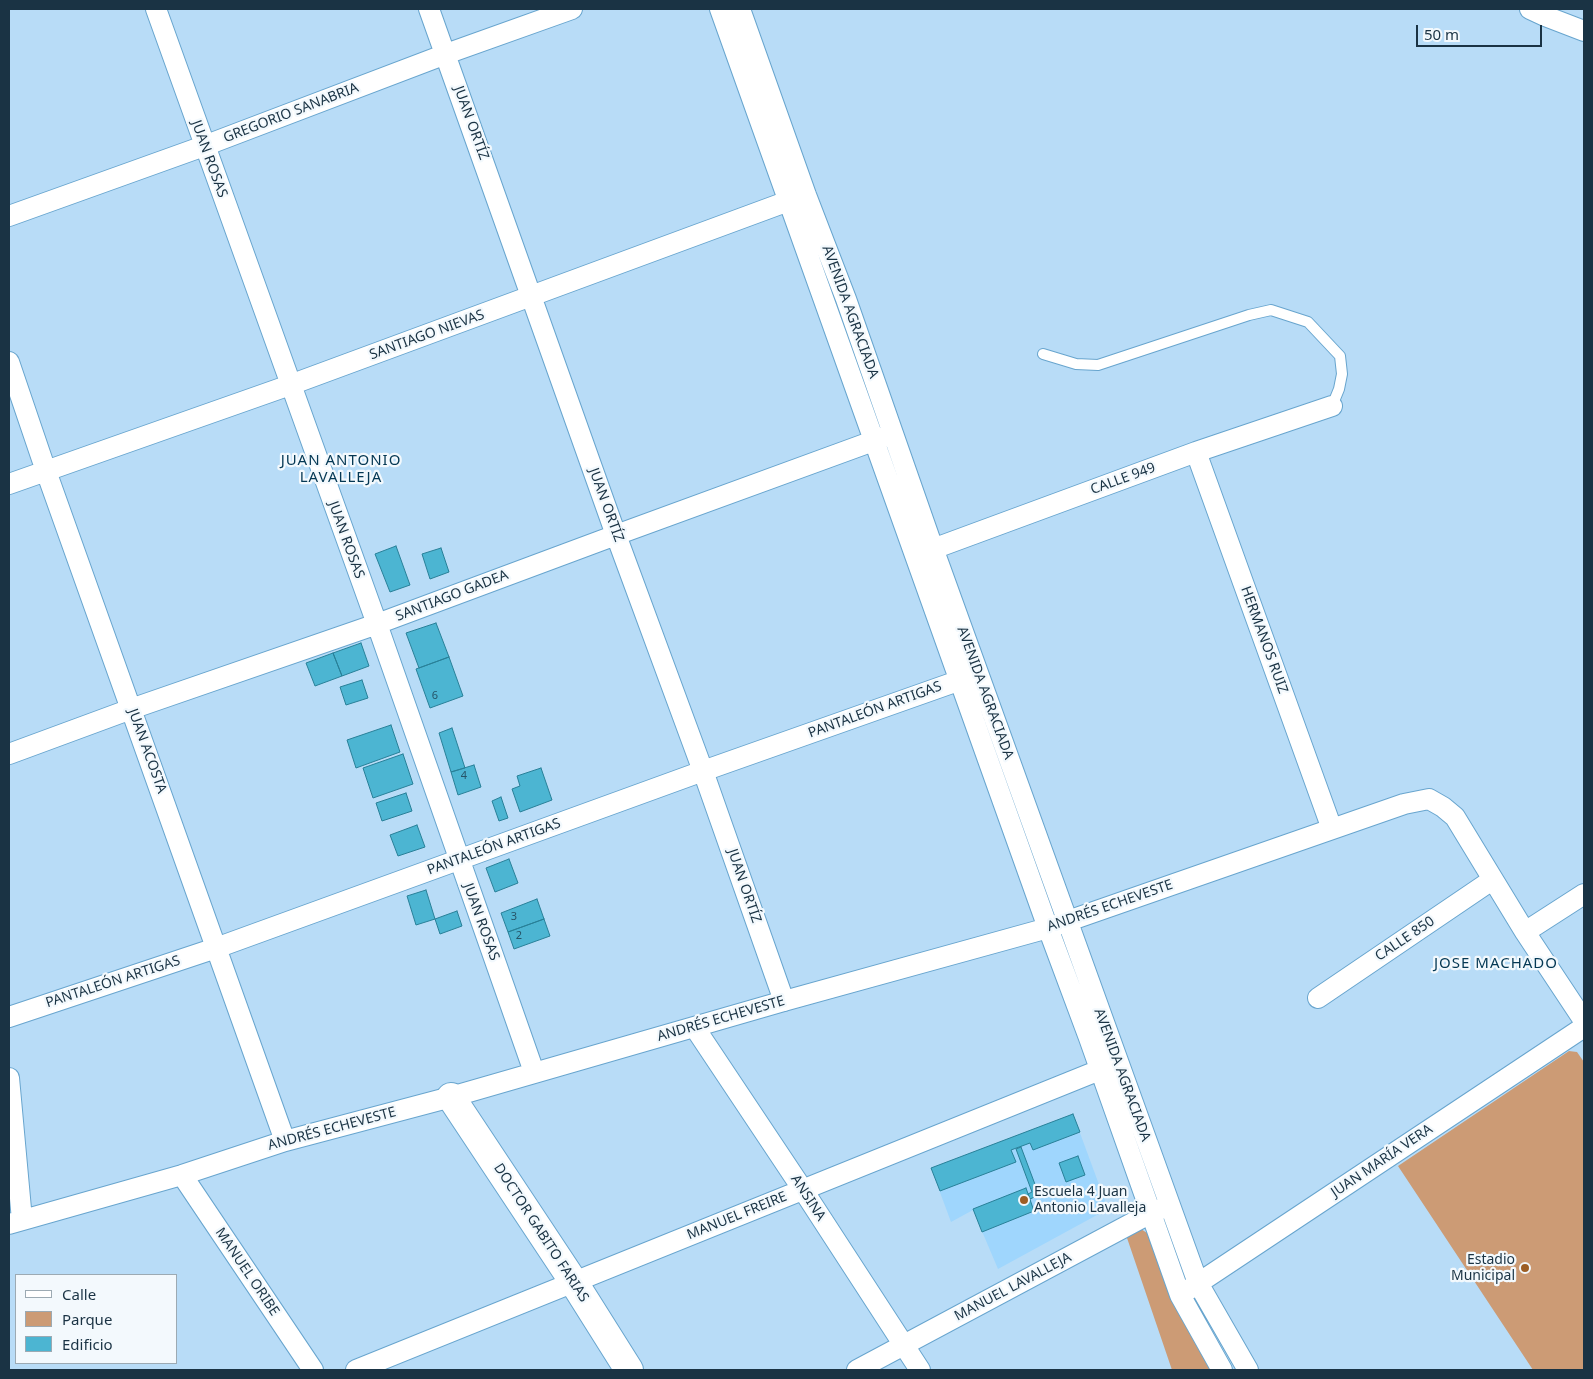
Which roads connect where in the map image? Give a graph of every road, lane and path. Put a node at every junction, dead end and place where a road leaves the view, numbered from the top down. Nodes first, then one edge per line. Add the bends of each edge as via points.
1 (156, 9) edge
2 (429, 9) edge
3 (572, 9) edge
4 (720, 9) edge
5 (740, 9) edge
6 (1530, 9) edge
7 (1584, 31) edge
8 (446, 54) junction
9 (204, 146) junction
10 (798, 198) junction
11 (9, 216) edge
12 (532, 296) junction
13 (1043, 354) dead end
14 (9, 362) edge
15 (290, 385) junction
16 (1332, 406) joint
17 (894, 433) junction
18 (875, 440) junction
19 (1196, 452) junction
20 (46, 472) junction
21 (9, 484) edge
22 (616, 534) junction
23 (924, 552) junction
24 (377, 624) junction
25 (969, 677) junction
26 (131, 708) junction
27 (9, 754) edge
28 (703, 771) junction
29 (1332, 829) junction
30 (459, 860) junction
31 (1492, 880) junction
32 (1584, 894) edge
33 (1067, 922) junction
34 (1048, 928) junction
35 (1525, 932) junction
36 (216, 948) junction
37 (1318, 998) dead end
38 (784, 1001) junction
39 (9, 1017) edge
40 (1584, 1021) edge
41 (1584, 1027) edge
42 (695, 1028) junction
43 (1109, 1066) junction
44 (534, 1072) junction
45 (9, 1078) edge
46 (451, 1097) junction
47 (285, 1141) junction
48 (182, 1175) junction
49 (803, 1190) junction
50 (1170, 1206) junction
51 (1151, 1213) junction
52 (15, 1222) edge
53 (573, 1281) junction
54 (1198, 1283) junction
55 (1180, 1295) junction
56 (904, 1346) junction
57 (313, 1370) edge
58 (356, 1370) edge
59 (629, 1370) edge
60 (857, 1370) edge
61 (920, 1370) edge
62 (1222, 1370) edge
63 (1248, 1370) edge

1 - 9 street, JUAN ROSAS
2 - 8 street, JUAN ORTÍZ
3 - 8 street, GREGORIO SANABRIA
4 - 10 street, AVENIDA AGRACIADA
5 - 10 street, AVENIDA AGRACIADA
6 - 7 street
8 - 9 street, GREGORIO SANABRIA
8 - 12 street, JUAN ORTÍZ
9 - 11 street, GREGORIO SANABRIA
9 - 15 street, JUAN ROSAS
10 - 12 street, SANTIAGO NIEVAS
10 - 17 street, AVENIDA AGRACIADA
10 - 18 street, AVENIDA AGRACIADA
12 - 15 street, SANTIAGO NIEVAS
12 - 22 street, JUAN ORTÍZ
13 - 16 lane via 1076,364 1098,365 1271,310 1308,322 1340,356 1342,374
14 - 20 street, JUAN ACOSTA
15 - 20 street, SANTIAGO NIEVAS
15 - 24 street, JUAN ROSAS
16 - 19 street, CALLE 949
17 - 18 street, SANTIAGO GADEA
17 - 23 street, AVENIDA AGRACIADA
18 - 22 street, SANTIAGO GADEA
18 - 23 street, AVENIDA AGRACIADA
19 - 23 street, CALLE 949
19 - 29 street, HERMANOS RUIZ
20 - 21 street, SANTIAGO NIEVAS
20 - 26 street, JUAN ACOSTA
22 - 24 street, SANTIAGO GADEA
22 - 28 street, JUAN ORTÍZ
23 - 25 street, AVENIDA AGRACIADA
24 - 26 street, SANTIAGO GADEA
24 - 30 street, JUAN ROSAS
25 - 28 street, PANTALEÓN ARTIGAS
25 - 33 street, AVENIDA AGRACIADA
25 - 34 street, AVENIDA AGRACIADA
26 - 27 street, SANTIAGO GADEA
26 - 36 street, JUAN ACOSTA
28 - 30 street, PANTALEÓN ARTIGAS
28 - 38 street, JUAN ORTÍZ
29 - 31 street, ANDRÉS ECHEVESTE via 1404,804 1429,799 1455,818
29 - 33 street, ANDRÉS ECHEVESTE
30 - 36 street, PANTALEÓN ARTIGAS
30 - 44 street, JUAN ROSAS
31 - 35 street
31 - 37 street, CALLE 850
32 - 35 street
33 - 34 street, ANDRÉS ECHEVESTE
33 - 43 street, AVENIDA AGRACIADA
34 - 38 street, ANDRÉS ECHEVESTE
34 - 43 street, AVENIDA AGRACIADA
35 - 40 street
36 - 39 street, PANTALEÓN ARTIGAS
36 - 47 street, JUAN ACOSTA
38 - 42 street, ANDRÉS ECHEVESTE
41 - 54 street, JUAN MARÍA VERA
42 - 44 street, ANDRÉS ECHEVESTE
42 - 49 street, ANSINA
43 - 49 street, MANUEL FREIRE
43 - 50 street, AVENIDA AGRACIADA
43 - 51 street, AVENIDA AGRACIADA
44 - 46 street, ANDRÉS ECHEVESTE
45 - 52 street
46 - 47 street, ANDRÉS ECHEVESTE
46 - 53 street, DOCTOR GABITO FARIAS
47 - 48 street, ANDRÉS ECHEVESTE
48 - 52 street, ANDRÉS ECHEVESTE
48 - 57 street, MANUEL ORIBE
49 - 53 street, MANUEL FREIRE
49 - 56 street, ANSINA
50 - 51 street, MANUEL LAVALLEJA
50 - 54 street, AVENIDA AGRACIADA
51 - 55 street, AVENIDA AGRACIADA
51 - 56 street, MANUEL LAVALLEJA
53 - 58 street, MANUEL FREIRE
53 - 59 street, DOCTOR GABITO FARIAS
54 - 55 street, JUAN MARÍA VERA
54 - 63 street, AVENIDA AGRACIADA
55 - 62 street, AVENIDA AGRACIADA
56 - 60 street, MANUEL LAVALLEJA
56 - 61 street, ANSINA

